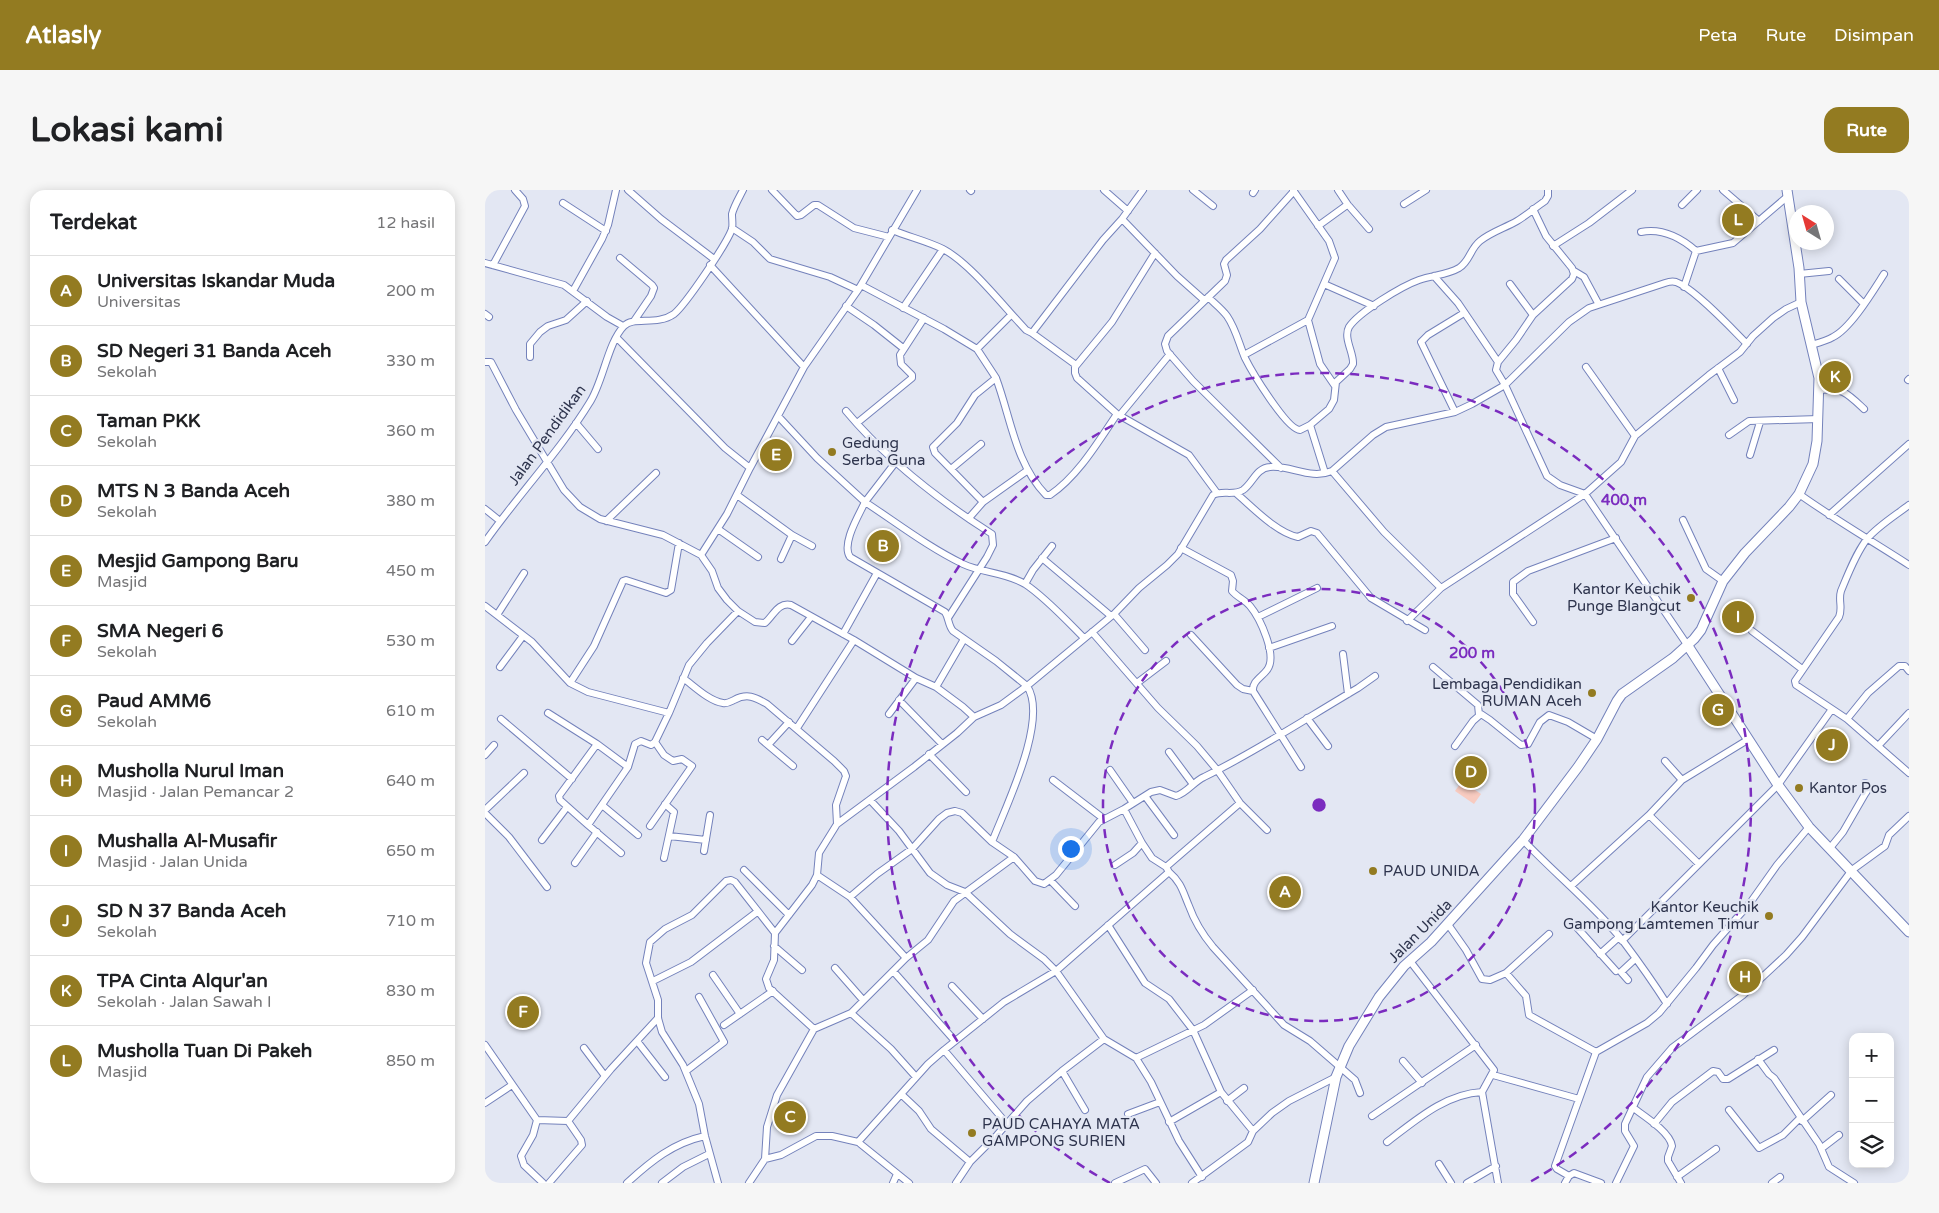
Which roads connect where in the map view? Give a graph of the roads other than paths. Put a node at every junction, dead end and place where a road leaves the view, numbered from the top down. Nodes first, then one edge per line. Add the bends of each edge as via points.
1 (515, 190) edge
2 (615, 190) edge
3 (627, 190) edge
4 (743, 190) edge
5 (771, 190) edge
6 (917, 190) edge
7 (1104, 190) edge
8 (1143, 190) edge
9 (1193, 190) edge
10 (1338, 190) edge
11 (1426, 190) edge
12 (1548, 190) edge
13 (1632, 190) edge
14 (1697, 190) edge
15 (1723, 190) edge
16 (1293, 191) edge
17 (1787, 193) edge
18 (563, 203) dead end
19 (1404, 204) dead end
20 (1348, 205) junction
21 (1213, 206) dead end
22 (1682, 206) dead end
23 (1533, 209) junction
24 (1128, 211) junction
25 (1122, 218) junction
26 (1759, 221) junction
27 (1319, 226) junction
28 (733, 228) junction
29 (1369, 229) dead end
30 (606, 231) junction
31 (1641, 232) dead end
32 (891, 234) junction
33 (1553, 246) junction
34 (943, 249) junction
35 (1696, 251) junction
36 (1155, 253) junction
37 (620, 258) dead end
38 (712, 262) junction
39 (485, 263) edge
40 (493, 265) junction
41 (1574, 271) junction
42 (1829, 271) dead end
43 (1799, 274) junction
44 (1884, 274) dead end
45 (1434, 276) junction
46 (1839, 279) dead end
47 (1324, 284) junction
48 (1511, 284) dead end
49 (1684, 287) junction
50 (859, 288) junction
51 (573, 291) junction
52 (1206, 299) junction
53 (587, 302) junction
54 (1801, 302) junction
55 (1598, 303) junction
56 (1864, 304) junction
57 (846, 306) junction
58 (1374, 306) junction
59 (903, 308) junction
60 (1464, 313) junction
61 (1011, 315) junction
62 (1533, 315) junction
63 (924, 318) junction
64 (1308, 320) junction
65 (634, 321) junction
66 (623, 326) junction
67 (1032, 333) junction
68 (617, 338) junction
69 (1747, 344) junction
70 (1811, 344) junction
71 (903, 348) junction
72 (977, 349) junction
73 (1170, 354) junction
74 (1244, 355) junction
75 (530, 357) dead end
76 (485, 362) edge
77 (1498, 362) junction
78 (1076, 365) junction
79 (803, 367) junction
80 (1585, 367) dead end
81 (1718, 368) junction
82 (996, 378) junction
83 (1505, 385) junction
84 (1335, 386) junction
85 (1819, 390) junction
86 (1734, 400) dead end
87 (1863, 409) dead end
88 (846, 410) dead end
89 (1455, 412) junction
90 (1119, 415) junction
91 (777, 416) junction
92 (1819, 419) junction
93 (1760, 422) junction
94 (576, 423) junction
95 (857, 423) junction
96 (1309, 425) junction
97 (1729, 435) dead end
98 (1635, 436) junction
99 (981, 444) dead end
100 (1909, 444) edge
101 (598, 449) dead end
102 (1750, 455) dead end
103 (547, 461) junction
104 (895, 463) junction
105 (750, 468) junction
106 (1281, 468) junction
107 (951, 469) junction
108 (1028, 470) junction
109 (1329, 472) junction
110 (656, 473) dead end
111 (1217, 493) junction
112 (1236, 493) junction
113 (1585, 494) junction
114 (1799, 494) junction
115 (737, 495) junction
116 (865, 502) junction
117 (983, 502) junction
118 (1909, 505) edge
119 (485, 508) edge
120 (1829, 515) junction
121 (969, 518) junction
122 (1683, 520) dead end
123 (500, 521) junction
124 (605, 521) junction
125 (718, 529) junction
126 (792, 535) junction
127 (1616, 538) junction
128 (1868, 538) junction
129 (485, 542) edge
130 (679, 543) junction
131 (812, 546) dead end
132 (1052, 546) dead end
133 (1181, 548) junction
134 (701, 555) junction
135 (758, 557) dead end
136 (1042, 558) junction
137 (781, 559) dead end
138 (1909, 565) edge
139 (978, 570) junction
140 (524, 573) dead end
141 (877, 573) junction
142 (1723, 581) junction
143 (1025, 584) junction
144 (1317, 588) dead end
145 (1441, 588) junction
146 (485, 606) edge
147 (737, 611) junction
148 (497, 615) junction
149 (1112, 615) junction
150 (811, 617) junction
151 (1258, 617) junction
152 (948, 618) junction
153 (1407, 620) junction
154 (1533, 622) dead end
155 (1331, 626) dead end
156 (1425, 630) dead end
157 (1752, 631) dead end
158 (1092, 632) junction
159 (843, 634) junction
160 (1191, 635) dead end
161 (523, 636) junction
162 (1084, 638) junction
163 (964, 639) junction
164 (855, 640) junction
165 (792, 641) dead end
166 (1688, 646) junction
167 (1269, 648) junction
168 (1145, 650) dead end
169 (1343, 654) dead end
170 (1166, 661) dead end
171 (500, 667) dead end
172 (1433, 667) dead end
173 (1802, 669) junction
174 (1909, 672) edge
175 (1375, 676) dead end
176 (683, 678) junction
177 (916, 678) junction
178 (1137, 682) junction
179 (570, 683) junction
180 (1027, 686) junction
181 (936, 688) junction
182 (1253, 691) junction
183 (1348, 694) junction
184 (899, 700) junction
185 (1831, 709) junction
186 (548, 713) dead end
187 (1909, 713) edge
188 (669, 714) junction
189 (889, 714) dead end
190 (1479, 715) junction
191 (974, 717) junction
192 (1307, 718) junction
193 (501, 719) dead end
194 (1847, 719) junction
195 (789, 722) junction
196 (797, 728) junction
197 (1279, 735) junction
198 (1597, 739) junction
199 (1749, 739) junction
200 (762, 740) dead end
201 (655, 742) junction
202 (597, 744) junction
203 (942, 744) junction
204 (494, 745) dead end
205 (768, 745) junction
206 (1328, 746) dead end
207 (1455, 746) dead end
208 (1878, 746) junction
209 (1169, 752) dead end
210 (929, 754) junction
211 (485, 755) edge
212 (1665, 761) dead end
213 (793, 766) dead end
214 (628, 767) junction
215 (1301, 767) dead end
216 (1110, 770) dead end
217 (1218, 771) junction
218 (524, 772) dead end
219 (1909, 773) edge
220 (571, 779) junction
221 (1053, 780) dead end
222 (1682, 780) junction
223 (1865, 782) dead end
224 (1192, 783) junction
225 (1778, 785) junction
226 (966, 792) dead end
227 (1145, 796) junction
228 (869, 800) junction
229 (1133, 803) junction
230 (665, 804) junction
231 (1240, 804) junction
232 (602, 805) junction
233 (567, 807) junction
234 (1124, 809) junction
235 (485, 812) edge
236 (710, 815) dead end
237 (1649, 815) junction
238 (1909, 816) edge
239 (1104, 819) junction
240 (837, 824) junction
241 (588, 825) junction
242 (649, 826) dead end
243 (1809, 827) junction
244 (1267, 830) dead end
245 (597, 832) junction
246 (638, 835) dead end
247 (1174, 835) dead end
248 (669, 836) junction
249 (542, 840) dead end
250 (706, 840) junction
251 (1523, 840) junction
252 (992, 842) junction
253 (1142, 843) junction
254 (1830, 848) junction
255 (912, 849) junction
256 (705, 851) dead end
257 (621, 853) dead end
258 (1014, 857) junction
259 (664, 858) dead end
260 (575, 862) dead end
261 (1699, 864) junction
262 (1115, 865) dead end
263 (744, 870) dead end
264 (1168, 870) junction
265 (1852, 870) junction
266 (817, 875) junction
267 (1050, 880) junction
268 (1571, 886) junction
269 (547, 887) dead end
270 (965, 892) junction
271 (850, 897) junction
272 (1075, 906) dead end
273 (757, 912) junction
274 (789, 915) junction
275 (1572, 922) dead end
276 (1447, 923) junction
277 (1108, 925) junction
278 (1909, 932) edge
279 (775, 933) junction
280 (1549, 934) dead end
281 (1621, 939) junction
282 (774, 946) junction
283 (1600, 954) junction
284 (906, 958) junction
285 (1635, 959) junction
286 (1410, 961) junction
287 (835, 968) dead end
288 (802, 970) dead end
289 (893, 971) junction
290 (1056, 972) junction
291 (1616, 972) dead end
292 (1506, 973) junction
293 (713, 975) dead end
294 (1628, 980) dead end
295 (653, 981) junction
296 (952, 986) dead end
297 (1253, 990) junction
298 (773, 991) junction
299 (699, 997) dead end
300 (863, 1000) junction
301 (1667, 1004) junction
302 (851, 1013) junction
303 (740, 1014) junction
304 (658, 1018) junction
305 (983, 1019) junction
306 (724, 1025) dead end
307 (814, 1029) junction
308 (1193, 1030) junction
309 (1104, 1039) junction
310 (637, 1041) junction
311 (955, 1041) junction
312 (485, 1045) edge
313 (1476, 1045) junction
314 (584, 1048) dead end
315 (944, 1050) junction
316 (1774, 1050) dead end
317 (1596, 1052) junction
318 (1136, 1058) junction
319 (1758, 1059) junction
320 (1403, 1061) dead end
321 (1341, 1068) junction
322 (685, 1071) junction
323 (1062, 1071) junction
324 (1493, 1074) junction
325 (605, 1076) junction
326 (665, 1077) dead end
327 (916, 1077) junction
328 (1335, 1077) junction
329 (1422, 1083) junction
330 (512, 1085) junction
331 (1244, 1088) dead end
332 (1221, 1092) junction
333 (1482, 1092) junction
334 (1360, 1093) dead end
335 (901, 1094) junction
336 (1831, 1094) dead end
337 (1579, 1099) junction
338 (1227, 1101) junction
339 (1160, 1102) junction
340 (485, 1103) edge
341 (1632, 1107) junction
342 (1085, 1110) dead end
343 (1729, 1110) dead end
344 (1129, 1114) dead end
345 (1372, 1116) dead end
346 (537, 1120) junction
347 (1801, 1120) junction
348 (568, 1121) junction
349 (1169, 1122) junction
350 (1007, 1124) junction
351 (1654, 1124) junction
352 (1253, 1131) junction
353 (1839, 1135) dead end
354 (705, 1136) junction
355 (858, 1142) junction
356 (1387, 1142) dead end
357 (1822, 1148) junction
358 (1716, 1149) dead end
359 (709, 1154) junction
360 (765, 1159) junction
361 (970, 1162) junction
362 (1439, 1164) dead end
363 (1496, 1166) junction
364 (897, 1174) junction
365 (1569, 1176) junction
366 (1202, 1177) junction
367 (1677, 1177) junction
368 (1780, 1177) dead end
369 (543, 1183) edge
370 (549, 1183) edge
371 (627, 1183) edge
372 (662, 1183) edge
373 (718, 1183) edge
374 (749, 1183) edge
375 (893, 1183) edge
376 (909, 1183) edge
377 (956, 1183) edge
378 (1115, 1183) edge
379 (1156, 1183) edge
380 (1192, 1183) edge
381 (1314, 1183) edge
382 (1451, 1183) edge
383 (1467, 1183) edge
384 (1498, 1183) edge
385 (1565, 1183) edge
386 (1601, 1183) edge
387 (1615, 1183) edge
388 (1681, 1183) edge
389 (1772, 1183) edge
390 (1854, 1183) edge

1 - 40 street via 525,206
2 - 30 street
3 - 38 street
4 - 28 street via 733,209
5 - 32 street via 797,216 818,205 854,228
6 - 32 street
7 - 24 street
8 - 24 street
9 - 21 street
10 - 20 street
11 - 19 street
12 - 23 street via 1547,199
13 - 33 street
14 - 22 street
15 - 26 street
16 - 27 street
16 - 52 street via 1260,229 1226,260 1227,279
17 - 26 street
17 - 43 street, Jalan Unida
18 - 30 street
20 - 27 street
20 - 29 street
23 - 33 street
23 - 45 street via 1481,240 1463,265 1449,273
24 - 25 street
25 - 36 street
25 - 67 street
26 - 35 street via 1733,243
27 - 47 street via 1332,246 1335,258
28 - 38 street
28 - 50 street via 770,259
30 - 51 street
31 - 35 street via 1666,232
32 - 34 street
32 - 50 street
33 - 41 street
34 - 59 street
34 - 61 street via 965,265
35 - 49 street
36 - 52 street
36 - 78 street via 1112,322
37 - 65 street via 654,288
38 - 65 street via 673,314 659,321
38 - 79 street
39 - 40 street
40 - 51 street via 557,282
41 - 55 street via 1584,277
41 - 62 street via 1572,279
42 - 43 street
43 - 54 street, Jalan Unida
44 - 56 street
45 - 58 street via 1408,285
45 - 60 street
46 - 56 street
47 - 58 street
47 - 64 street
48 - 62 street
49 - 55 street via 1671,282
49 - 69 street
50 - 57 street
50 - 59 street
51 - 53 street
52 - 73 street via 1166,339
52 - 74 street via 1226,315
53 - 66 street
53 - 75 street via 566,320 540,332 531,344
54 - 69 street via 1773,318
54 - 70 street, Jalan Unida
55 - 83 street via 1569,322
56 - 70 street via 1834,337
57 - 71 street
57 - 79 street
58 - 84 street via 1349,327 1353,364
59 - 63 street
60 - 77 street
60 - 89 street via 1421,342
61 - 67 street
61 - 72 street
62 - 77 street
63 - 71 street
63 - 72 street
64 - 74 street
64 - 84 street via 1319,364
65 - 66 street
66 - 68 street, Jalan Pendidikan
67 - 78 street
68 - 94 street, Jalan Pendidikan via 591,401
68 - 105 street via 725,448
69 - 81 street
70 - 85 street, Jalan Unida
71 - 95 street via 900,360 912,378
72 - 82 street
73 - 90 street
73 - 106 street
74 - 96 street via 1260,384 1291,426 1300,430
76 - 103 street via 491,362
77 - 83 street via 1496,370
78 - 90 street via 1077,378
79 - 91 street
80 - 98 street
81 - 86 street
81 - 98 street
82 - 107 street via 975,395 957,423 933,447
82 - 108 street
83 - 89 street
83 - 113 street via 1547,476 1560,486
84 - 96 street via 1332,404
85 - 87 street via 1841,390
85 - 92 street, Jalan Unida
88 - 95 street
89 - 109 street via 1386,427
90 - 108 street via 1084,461 1051,494 1045,494
90 - 111 street via 1189,455
91 - 105 street
91 - 116 street
92 - 93 street
92 - 114 street, Jalan Unida via 1817,450
93 - 97 street via 1749,421
93 - 102 street
94 - 101 street
94 - 103 street, Jalan Pendidikan
95 - 104 street
96 - 109 street
98 - 113 street via 1621,462
99 - 107 street
100 - 120 street
103 - 123 street, Jalan Pendidikan
103 - 124 street via 569,496 593,516
104 - 116 street
104 - 121 street
105 - 115 street
106 - 109 street via 1309,474
106 - 112 street via 1263,469 1247,487
107 - 117 street
108 - 117 street
109 - 145 street
110 - 124 street
111 - 112 street
111 - 133 street via 1211,497
112 - 153 street via 1291,535 1298,537 1311,531 1317,533 1371,598
113 - 127 street
113 - 145 street
114 - 120 street
114 - 142 street, Jalan Unida
115 - 125 street
115 - 126 street
116 - 139 street via 927,544
116 - 141 street via 847,549 850,557
117 - 121 street
118 - 128 street
119 - 123 street
120 - 128 street
121 - 139 street via 992,534 993,539
122 - 142 street via 1706,569
123 - 129 street, Jalan Pendidikan
124 - 130 street via 645,530
125 - 134 street
125 - 135 street
126 - 131 street
126 - 137 street
127 - 154 street via 1528,571 1513,582 1513,594
127 - 166 street
128 - 138 street
128 - 173 street via 1841,592 1841,614
130 - 134 street
130 - 179 street via 671,590 666,593 623,581 594,646
132 - 136 street
133 - 149 street
133 - 151 street via 1231,575 1232,591
134 - 147 street via 718,588
136 - 143 street
136 - 149 street
139 - 143 street via 994,572
139 - 152 street
140 - 148 street
141 - 152 street via 942,610
141 - 159 street
142 - 166 street, Jalan Unida via 1701,630
143 - 162 street
144 - 151 street
145 - 153 street
146 - 148 street
147 - 150 street via 759,624 765,623 785,604
147 - 176 street via 689,665
148 - 161 street
149 - 158 street
149 - 168 street
150 - 159 street
150 - 165 street
151 - 167 street
152 - 163 street via 950,627
153 - 156 street
155 - 167 street
157 - 173 street
158 - 162 street
158 - 178 street
159 - 164 street
160 - 182 street via 1237,685
161 - 171 street
161 - 179 street
162 - 180 street
163 - 180 street
163 - 181 street
164 - 177 street
164 - 196 street
166 - 198 street, Jalan Unida via 1622,694
166 - 199 street
167 - 182 street via 1269,668 1254,684
169 - 183 street
170 - 178 street
172 - 190 street via 1478,705
173 - 185 street via 1795,683
174 - 194 street via 1905,666 1899,666 1868,693
175 - 183 street
176 - 188 street
176 - 195 street via 722,703 755,697
177 - 181 street
177 - 184 street
178 - 217 street
179 - 188 street via 589,692
180 - 191 street via 995,708
180 - 252 street via 1034,702 1032,730
181 - 191 street
182 - 197 street
183 - 192 street
184 - 189 street
184 - 203 street
185 - 194 street
185 - 225 street
186 - 202 street
187 - 208 street
188 - 201 street
190 - 198 street via 1484,715 1521,746 1528,744 1549,715
190 - 207 street
191 - 203 street
192 - 197 street
192 - 206 street
193 - 220 street
194 - 208 street
195 - 196 street
195 - 205 street
196 - 240 street via 845,774 845,784 836,805
197 - 215 street
197 - 217 street
198 - 251 street, Jalan Unida
199 - 222 street
199 - 225 street
200 - 205 street
201 - 214 street via 635,744
201 - 230 street via 673,761 682,759 692,766
202 - 214 street
202 - 220 street
203 - 210 street
204 - 211 street
205 - 213 street
208 - 219 street
209 - 224 street
210 - 226 street
210 - 228 street
212 - 222 street
214 - 232 street
216 - 229 street
217 - 224 street
217 - 231 street
218 - 235 street
220 - 233 street via 559,798
221 - 239 street
222 - 237 street
223 - 254 street via 1865,794
224 - 227 street via 1179,795 1160,790
225 - 243 street
225 - 261 street
227 - 229 street
227 - 247 street
228 - 240 street
228 - 255 street
229 - 234 street
230 - 242 street
230 - 248 street via 674,812
231 - 244 street
231 - 264 street
232 - 241 street
232 - 246 street
233 - 241 street
233 - 249 street
234 - 239 street
234 - 253 street
235 - 269 street via 509,837
236 - 250 street
237 - 261 street
237 - 268 street
238 - 265 street via 1889,835 1885,846
239 - 267 street
240 - 266 street via 819,853
241 - 245 street
243 - 254 street
243 - 301 street
245 - 257 street
245 - 260 street
248 - 250 street
248 - 259 street
250 - 256 street
251 - 268 street
251 - 276 street, Jalan Unida
252 - 255 street via 955,810 939,819
252 - 258 street
253 - 262 street
253 - 264 street via 1152,858
254 - 265 street
255 - 270 street via 938,880
255 - 271 street
258 - 267 street via 1035,881 1044,884
258 - 270 street
261 - 281 street
263 - 274 street
264 - 277 street
264 - 297 street via 1181,885 1206,938
265 - 278 street
265 - 341 street via 1785,955 1743,995 1672,1048 1647,1077
266 - 271 street
266 - 274 street
267 - 272 street
268 - 281 street
270 - 284 street via 948,908 928,940
270 - 290 street
271 - 284 street
273 - 279 street
273 - 295 street via 691,962
273 - 295 street via 735,882 726,881 692,915 665,929 650,942 646,963
274 - 279 street
275 - 283 street
276 - 286 street, Jalan Unida
276 - 292 street via 1467,950 1482,979 1490,980
277 - 290 street
277 - 308 street via 1145,983 1169,999
279 - 282 street
280 - 292 street
281 - 283 street
281 - 285 street
282 - 288 street
282 - 298 street via 774,960 766,979
283 - 291 street
284 - 289 street
285 - 294 street via 1621,972
285 - 301 street
286 - 313 street
286 - 321 street, Jalan Unida via 1379,997 1349,1046
287 - 300 street
289 - 300 street
289 - 311 street
290 - 305 street via 1004,1002
290 - 309 street
292 - 317 street via 1525,996 1529,1015
293 - 303 street
295 - 304 street
296 - 305 street
297 - 308 street
297 - 321 street via 1284,1025 1310,1041
298 - 303 street
298 - 307 street
299 - 322 street via 724,1042
300 - 302 street
301 - 317 street via 1647,1023
302 - 307 street
302 - 327 street
303 - 306 street
304 - 310 street
304 - 322 street via 662,1032
305 - 311 street
307 - 360 street via 777,1095 767,1127
308 - 318 street
308 - 332 street
309 - 318 street
309 - 323 street
310 - 325 street
310 - 326 street
311 - 315 street
312 - 330 street
313 - 324 street via 1491,1064
313 - 329 street
314 - 325 street
315 - 327 street
315 - 350 street
316 - 319 street
317 - 337 street
318 - 339 street
319 - 347 street
319 - 351 street via 1725,1080 1713,1071 1672,1102
320 - 329 street
321 - 328 street, Jalan Unida
321 - 334 street via 1355,1080
322 - 354 street via 699,1104
323 - 342 street
323 - 350 street via 1027,1101
324 - 333 street
324 - 337 street
325 - 348 street
327 - 335 street
328 - 352 street via 1289,1101
328 - 381 street, Jalan Unida
329 - 345 street
330 - 340 street
330 - 346 street
331 - 338 street
332 - 338 street
332 - 349 street
333 - 356 street via 1438,1105
333 - 363 street
335 - 355 street
335 - 361 street via 931,1129
336 - 347 street
337 - 365 street via 1555,1166
338 - 352 street
339 - 344 street
339 - 349 street
341 - 351 street
341 - 387 street via 1624,1127 1634,1146
343 - 347 street via 1759,1148
346 - 348 street
346 - 369 street via 521,1156 524,1165
347 - 357 street
348 - 370 street via 582,1146
349 - 366 street
350 - 361 street
351 - 367 street via 1672,1143 1668,1161
352 - 366 street via 1248,1142
353 - 357 street
354 - 359 street
354 - 371 street via 673,1146
355 - 360 street via 816,1136 781,1155
355 - 364 street
357 - 390 street via 1829,1167
358 - 367 street
359 - 372 street via 683,1167
359 - 373 street
360 - 374 street
361 - 377 street
362 - 382 street
363 - 383 street
363 - 384 street
364 - 375 street
364 - 376 street
365 - 385 street
365 - 386 street via 1574,1173
366 - 380 street
367 - 388 street
368 - 389 street
378 - 379 street via 1145,1169

